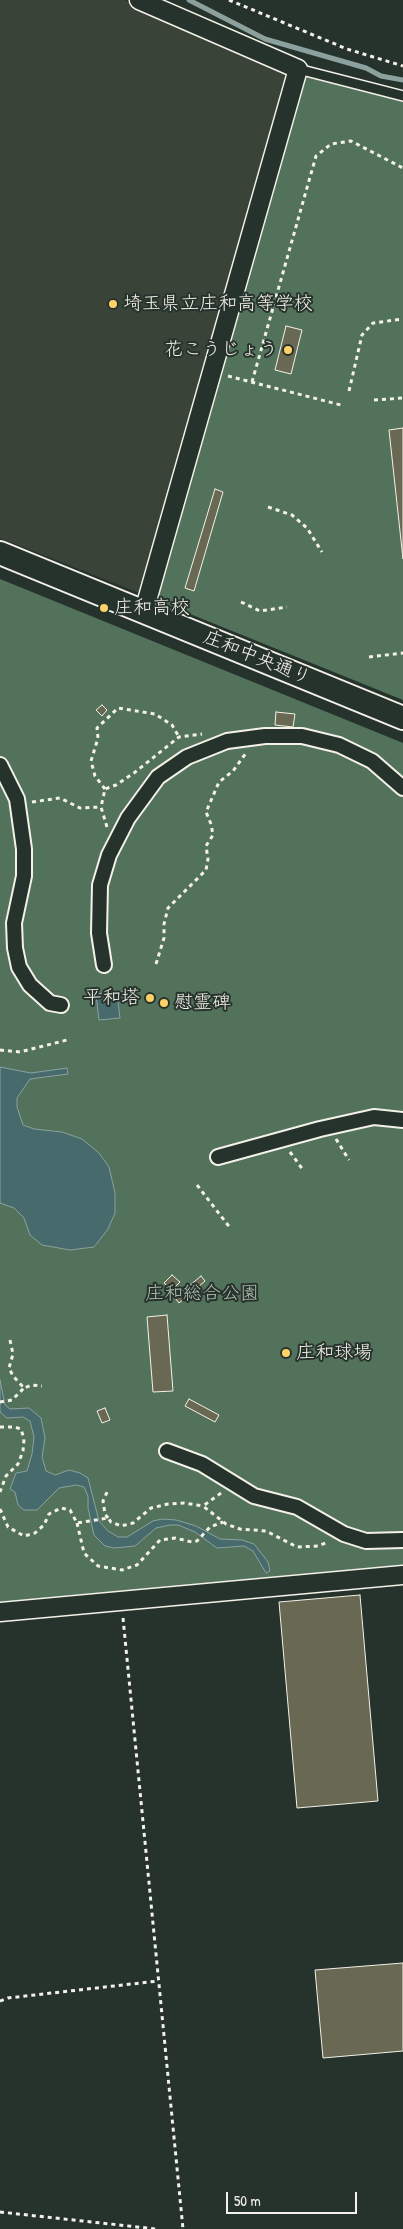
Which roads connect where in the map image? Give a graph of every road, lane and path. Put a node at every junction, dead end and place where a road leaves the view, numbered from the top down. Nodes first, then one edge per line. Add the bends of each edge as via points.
1 (139, 0) edge
2 (230, 0) edge
3 (403, 66) edge
4 (298, 69) junction
5 (403, 96) edge
6 (403, 168) edge
7 (403, 319) edge
8 (221, 374) dead end
9 (252, 382) junction
10 (348, 391) dead end
11 (403, 398) edge
12 (374, 400) dead end
13 (341, 405) dead end
14 (268, 508) dead end
15 (322, 552) dead end
16 (0, 553) edge
17 (241, 602) dead end
18 (287, 607) dead end
19 (144, 611) junction
20 (403, 653) edge
21 (369, 657) dead end
22 (403, 718) edge
23 (179, 737) dead end
24 (246, 738) junction
25 (0, 765) edge
26 (105, 788) dead end
27 (403, 788) edge
28 (17, 804) junction
29 (101, 807) dead end
30 (156, 964) dead end
31 (104, 965) dead end
32 (61, 1005) dead end
33 (67, 1040) dead end
34 (0, 1050) edge
35 (403, 1120) edge
36 (329, 1127) junction
37 (280, 1140) junction
38 (218, 1156) dead end
39 (349, 1160) dead end
40 (303, 1170) dead end
41 (197, 1185) dead end
42 (231, 1229) dead end
43 (10, 1340) dead end
44 (42, 1386) dead end
45 (24, 1388) junction
46 (0, 1402) edge
47 (0, 1427) edge
48 (167, 1451) dead end
49 (230, 1481) junction
50 (108, 1490) dead end
51 (0, 1492) edge
52 (203, 1506) junction
53 (0, 1509) edge
54 (1, 1516) edge
55 (107, 1518) junction
56 (78, 1522) junction
57 (223, 1522) junction
58 (339, 1531) junction
59 (403, 1540) edge
60 (403, 1575) edge
61 (121, 1600) junction
62 (0, 1612) edge
63 (158, 1982) junction
64 (0, 2001) edge
65 (0, 2212) edge
66 (156, 2229) edge
67 (183, 2229) edge

1 - 4 street
2 - 3 path via 347,50
4 - 5 lane
4 - 19 street
6 - 9 path via 351,141 331,144 316,156
7 - 10 path via 373,323 362,335
8 - 9 path
9 - 13 path
11 - 12 path
14 - 15 path via 292,516 307,528
16 - 19 street, 庄和中央通り
17 - 18 path via 260,611
19 - 22 street, 庄和中央通り
20 - 21 path
23 - 26 path via 172,725 155,714 118,708 97,728 98,738 91,761 95,776
24 - 27 street via 302,736 339,745 372,761
24 - 30 path via 248,751 219,782 206,812 213,835 206,846 206,870 168,908
24 - 31 street via 227,741 187,757 158,777 128,818 109,855 100,885 99,933
25 - 28 street
28 - 29 path via 60,798 80,808
28 - 32 street via 24,858 24,876 14,923 19,967 30,985 50,1003
33 - 34 path via 20,1052
35 - 36 street via 374,1117
36 - 37 street
36 - 39 path
37 - 38 street
37 - 40 path
41 - 42 path
43 - 45 path via 13,1354 9,1368
44 - 45 path
45 - 46 path via 12,1400
47 - 51 path via 21,1429 24,1439 18,1464 6,1476
48 - 49 street via 202,1464
49 - 52 path via 217,1498
49 - 58 street via 254,1496 297,1507
50 - 55 path via 103,1501
52 - 55 path via 184,1503 151,1508 133,1523 121,1526
52 - 57 path
53 - 54 path
54 - 56 path via 8,1527 24,1536 35,1533 49,1514 61,1508 70,1510
55 - 56 path
56 - 57 path via 84,1553 98,1566 122,1570 137,1565 160,1540 197,1541 210,1527
57 - 58 path via 240,1529 266,1531 297,1547 318,1546 332,1540
58 - 59 street via 366,1541
60 - 61 street
61 - 62 street
61 - 63 path
63 - 64 path
63 - 67 path
65 - 66 path

